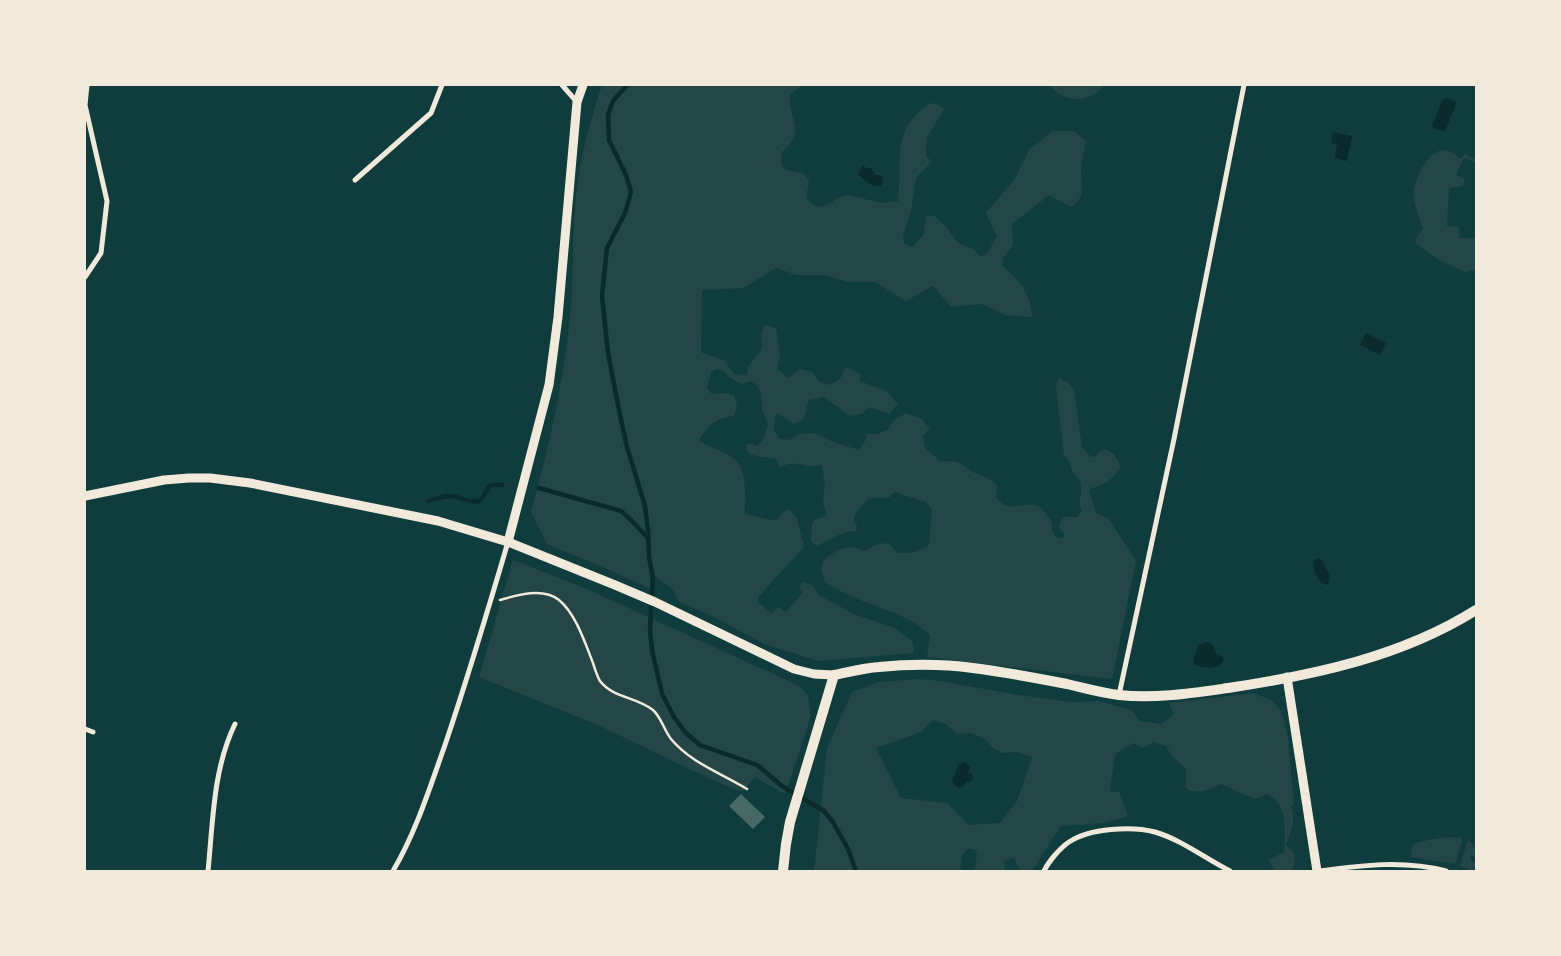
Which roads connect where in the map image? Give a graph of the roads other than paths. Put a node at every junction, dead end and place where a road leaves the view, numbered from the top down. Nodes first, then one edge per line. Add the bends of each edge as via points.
1 (87, 85) edge
2 (442, 85) edge
3 (562, 85) edge
4 (583, 85) edge
5 (1244, 85) edge
6 (577, 102) junction
7 (85, 105) edge
8 (355, 180) dead end
9 (85, 278) edge
10 (86, 495) edge
11 (508, 542) junction
12 (1476, 610) edge
13 (834, 675) junction
14 (1287, 677) junction
15 (1118, 695) junction
16 (235, 724) dead end
17 (85, 729) edge
18 (93, 732) dead end
19 (208, 871) edge
20 (393, 871) edge
21 (783, 871) edge
22 (1044, 871) edge
23 (1230, 871) edge
24 (1319, 871) edge
25 (1446, 871) edge

1 - 7 street
2 - 8 street via 430,113
3 - 6 street
4 - 6 street
5 - 15 street via 1174,439
6 - 11 street via 549,385
7 - 9 street via 107,201 101,253
10 - 11 street via 164,480 230,480 414,515
11 - 13 street via 652,600 794,669
11 - 20 street via 437,769 410,840
12 - 14 main road via 1393,651
13 - 15 main road via 878,667 927,665 972,668
13 - 21 main road via 796,800
14 - 15 main road via 1173,695
14 - 24 street
16 - 19 street via 220,761
17 - 18 street
22 - 23 street via 1069,842 1103,831 1134,828 1163,835
24 - 25 street via 1398,864

